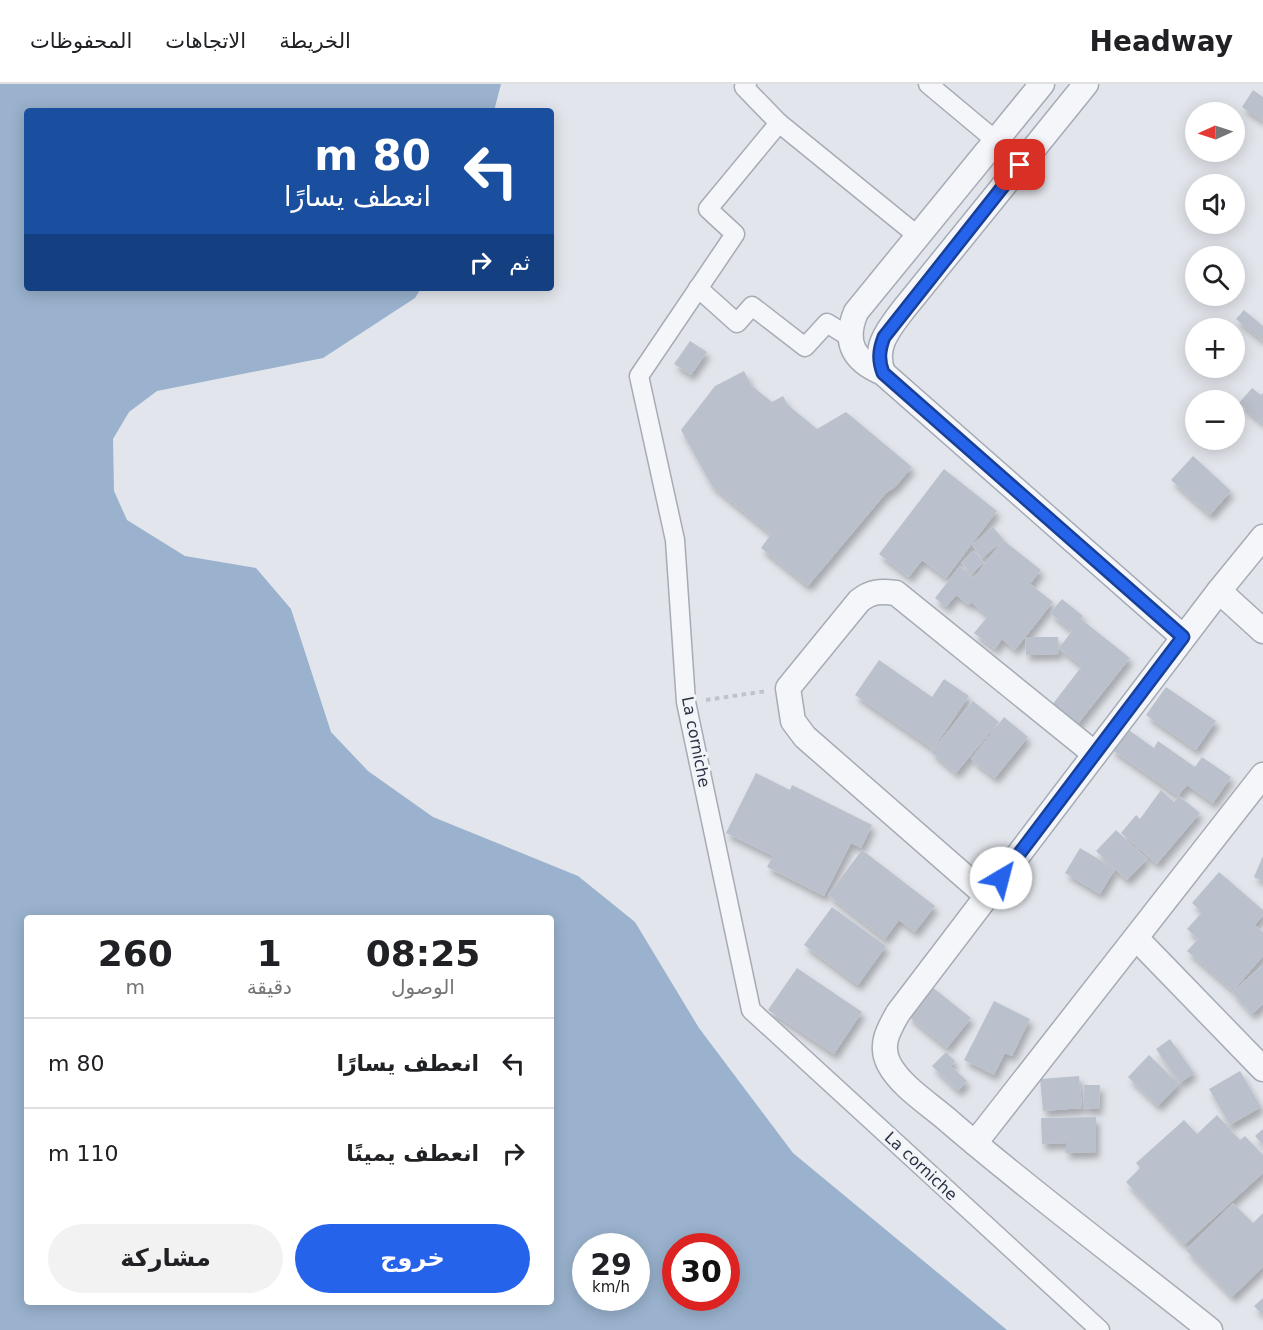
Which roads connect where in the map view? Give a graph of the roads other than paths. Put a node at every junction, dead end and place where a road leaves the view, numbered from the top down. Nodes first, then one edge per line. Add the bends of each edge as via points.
1 (747, 84) edge
2 (928, 84) edge
3 (1042, 84) edge
4 (1086, 84) edge
5 (779, 123) junction
6 (995, 140) junction
7 (918, 236) junction
8 (698, 288) junction
9 (851, 338) junction
10 (883, 373) junction
11 (1263, 537) edge
12 (1219, 591) junction
13 (1263, 631) edge
14 (1183, 637) junction
15 (1095, 754) junction
16 (1263, 775) edge
17 (987, 896) junction
18 (1136, 938) junction
19 (1263, 1069) edge
20 (975, 1143) junction
21 (1100, 1330) edge
22 (1210, 1330) edge

1 - 5 street via 744,87
2 - 6 street
3 - 6 street
4 - 10 street via 903,310 881,344 879,360
5 - 7 street
5 - 8 street, La corniche via 708,209 735,234
6 - 7 street
7 - 9 street via 856,312
8 - 9 street via 737,322 752,306 805,347 827,323
8 - 21 street, La corniche via 639,376 675,540 686,702 751,1010
9 - 10 street via 863,365
10 - 14 street
11 - 12 street
12 - 13 street
12 - 14 street
14 - 15 street
15 - 17 street
15 - 17 street via 897,593 880,590 867,594 788,688 793,721 805,737
16 - 18 street
17 - 20 street via 898,1013 884,1048 898,1077
18 - 19 street
18 - 20 street
20 - 22 street

